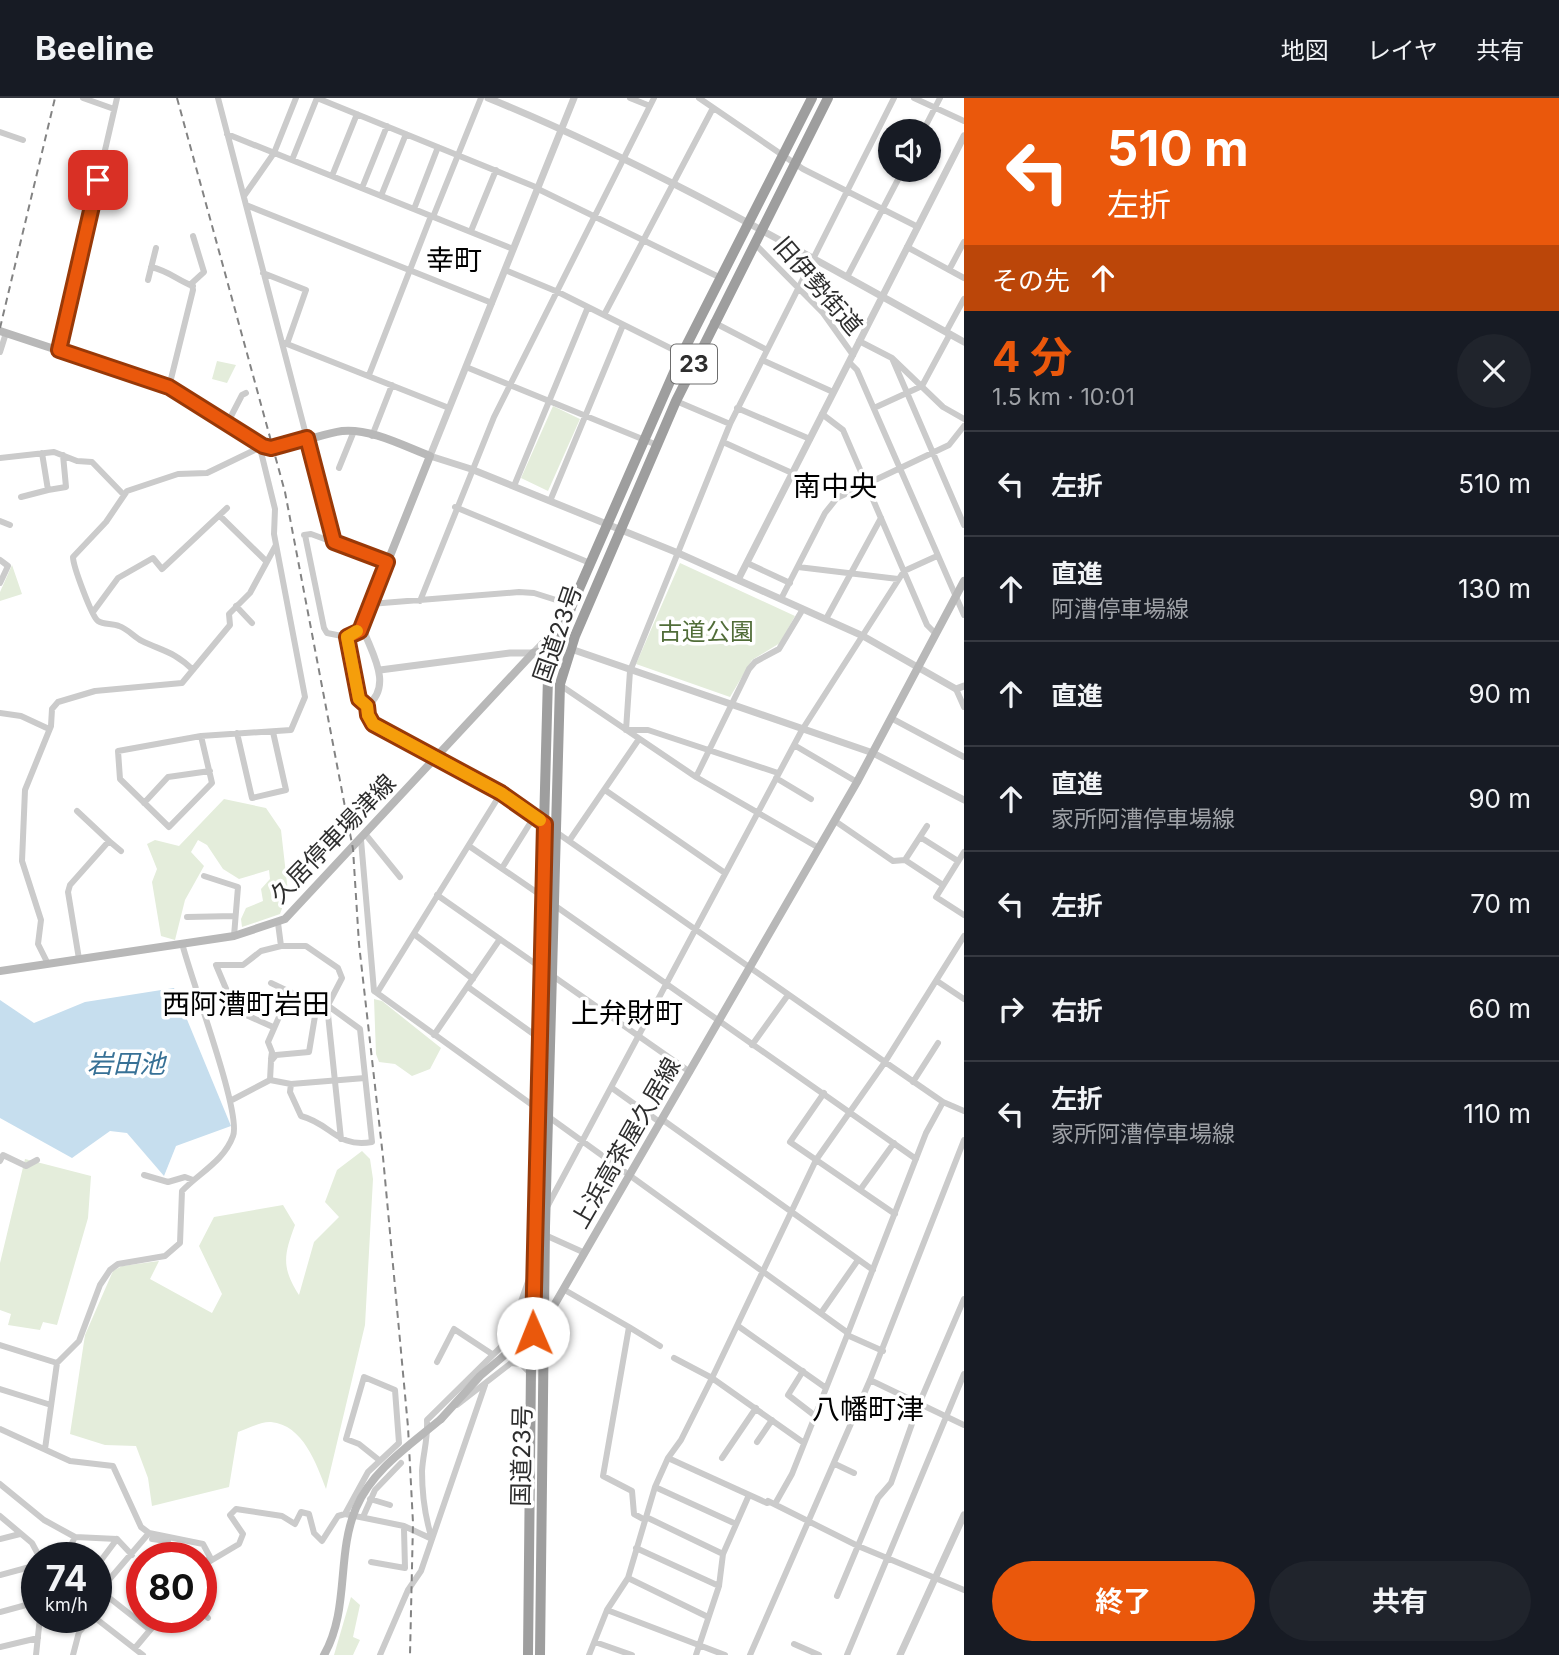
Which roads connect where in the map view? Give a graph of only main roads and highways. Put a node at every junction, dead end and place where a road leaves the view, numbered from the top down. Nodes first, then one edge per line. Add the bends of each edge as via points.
1 (812, 98) edge
2 (828, 98) edge
3 (3, 332) edge
4 (964, 581) edge
5 (360, 631) road end
6 (556, 648) junction
7 (367, 706) road end
8 (436, 758) junction
9 (0, 971) edge
10 (545, 1321) junction
11 (533, 1333) junction
12 (324, 1655) edge
13 (528, 1655) edge
14 (540, 1655) edge

1 - 6 highway, 国道23号 / 23 via 682,354
2 - 10 highway, 国道23号 / 23 via 676,401 560,684
3 - 5 main road via 169,387 263,446 354,431 430,456
4 - 10 main road, 上浜高茶屋久居線 via 835,821
6 - 8 main road, 久居停車場津線 via 533,653
6 - 11 highway, 国道23号 / 23 via 548,677
7 - 8 main road via 373,724
8 - 9 main road, 久居停車場津線 via 294,912 278,923 234,936
10 - 11 main road, 上浜高茶屋久居線
10 - 14 highway, 国道23号 / 23
11 - 12 main road, 上浜高茶屋久居線, bridge via 388,1464 360,1500 351,1523 335,1631
11 - 13 highway, 国道23号 / 23

